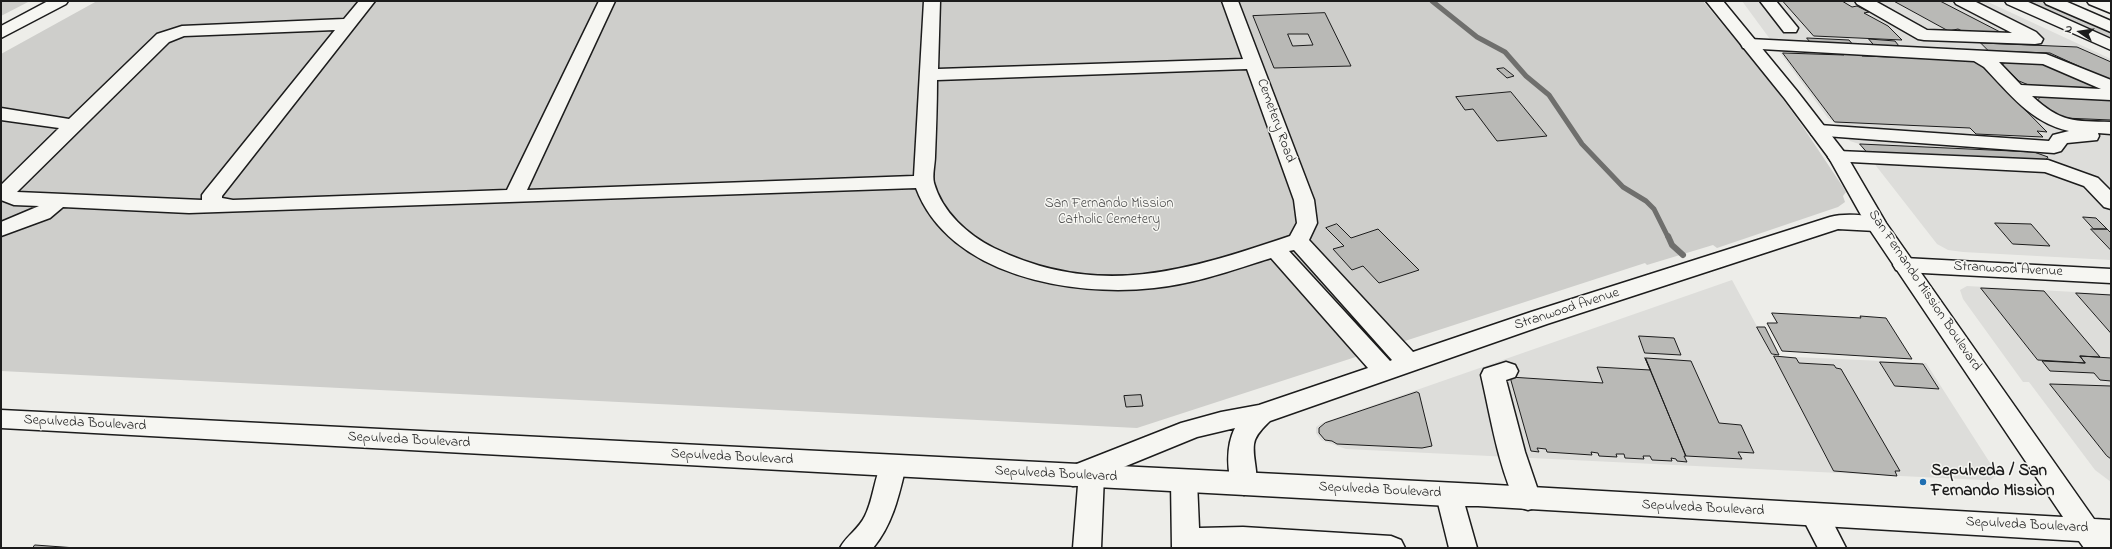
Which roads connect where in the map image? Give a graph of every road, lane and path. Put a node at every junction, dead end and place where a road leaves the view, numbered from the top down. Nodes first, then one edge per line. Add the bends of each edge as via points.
1 (60, 1) edge
2 (367, 1) edge
3 (607, 1) edge
4 (932, 1) edge
5 (1230, 1) edge
6 (1714, 1) edge
7 (1768, 1) edge
8 (1864, 1) edge
9 (1962, 1) edge
10 (2013, 1) edge
11 (2052, 1) edge
12 (2095, 1) edge
13 (2111, 8) edge
14 (348, 24) junction
15 (2111, 27) edge
16 (1790, 28) dead end
17 (1, 33) edge
18 (1749, 44) junction
19 (2111, 45) edge
20 (1979, 56) junction
21 (1254, 64) junction
22 (929, 75) junction
23 (2111, 87) edge
24 (2018, 90) junction
25 (2111, 95) edge
26 (1, 114) edge
27 (74, 125) junction
28 (2111, 128) edge
29 (1819, 131) junction
30 (2111, 137) edge
31 (1838, 157) junction
32 (924, 182) junction
33 (514, 196) junction
34 (59, 201) junction
35 (2111, 203) edge
36 (233, 206) junction
37 (1876, 224) junction
38 (1, 229) edge
39 (1298, 241) junction
40 (1275, 249) junction
41 (1904, 265) junction
42 (2111, 276) edge
43 (1410, 364) junction
44 (1506, 371) dead end
45 (1386, 372) junction
46 (1261, 414) junction
47 (1, 419) edge
48 (893, 466) junction
49 (1083, 476) junction
50 (1184, 482) junction
51 (1244, 484) junction
52 (1449, 495) junction
53 (1528, 499) junction
54 (1815, 515) junction
55 (2099, 536) edge
56 (1186, 544) edge
57 (854, 548) edge
58 (1087, 548) edge
59 (1391, 548) edge
60 (1463, 548) edge
61 (1832, 548) edge

1 - 17 main road
2 - 14 main road
3 - 33 main road
4 - 22 main road
5 - 21 main road, Cemetery Road
6 - 18 main road, San Fernando Mission Boulevard
7 - 16 main road
8 - 9 main road via 1924,35 2035,39
10 - 19 main road
11 - 15 main road
12 - 13 main road
14 - 27 main road via 182,30 172,33 163,38
14 - 36 main road via 212,195 214,203
18 - 20 main road
18 - 29 main road, San Fernando Mission Boulevard
20 - 23 main road via 2050,60
20 - 24 main road
21 - 22 main road
21 - 39 main road, Cemetery Road via 1304,200 1307,223
22 - 32 main road
24 - 25 main road
24 - 28 main road via 2044,116 2056,123
26 - 27 main road
27 - 34 main road via 10,187 6,194 14,199
29 - 30 main road via 2054,146 2060,139 2074,136
29 - 31 main road, San Fernando Mission Boulevard
31 - 35 main road via 2048,166 2091,182
31 - 37 main road, San Fernando Mission Boulevard
32 - 33 main road
32 - 40 main road via 936,209 957,233 986,252 1023,268 1058,277 1103,283 1155,281 1223,266
33 - 36 main road
34 - 36 main road via 189,207
34 - 38 main road via 43,213
37 - 41 main road, San Fernando Mission Boulevard
37 - 43 main road, Stranwood Avenue via 1837,222 1546,316
39 - 40 main road
39 - 43 main road
40 - 45 main road
41 - 42 main road, Stranwood Avenue
41 - 55 main road, San Fernando Mission Boulevard
43 - 45 main road, Stranwood Avenue
44 - 53 main road via 1493,375 1512,452
45 - 46 main road, Stranwood Avenue
46 - 49 main road, Stranwood Avenue via 1190,430
46 - 51 main road via 1246,431 1241,444
47 - 48 main road, Sepulveda Boulevard
48 - 49 main road, Sepulveda Boulevard
48 - 57 main road via 875,522 868,536
49 - 50 main road, Sepulveda Boulevard
49 - 58 main road
50 - 51 main road, Sepulveda Boulevard
50 - 56 main road
51 - 52 main road, Sepulveda Boulevard
52 - 53 main road, Sepulveda Boulevard
52 - 60 main road
53 - 54 main road, Sepulveda Boulevard
54 - 55 main road, Sepulveda Boulevard
54 - 61 main road
56 - 59 main road via 1243,538

